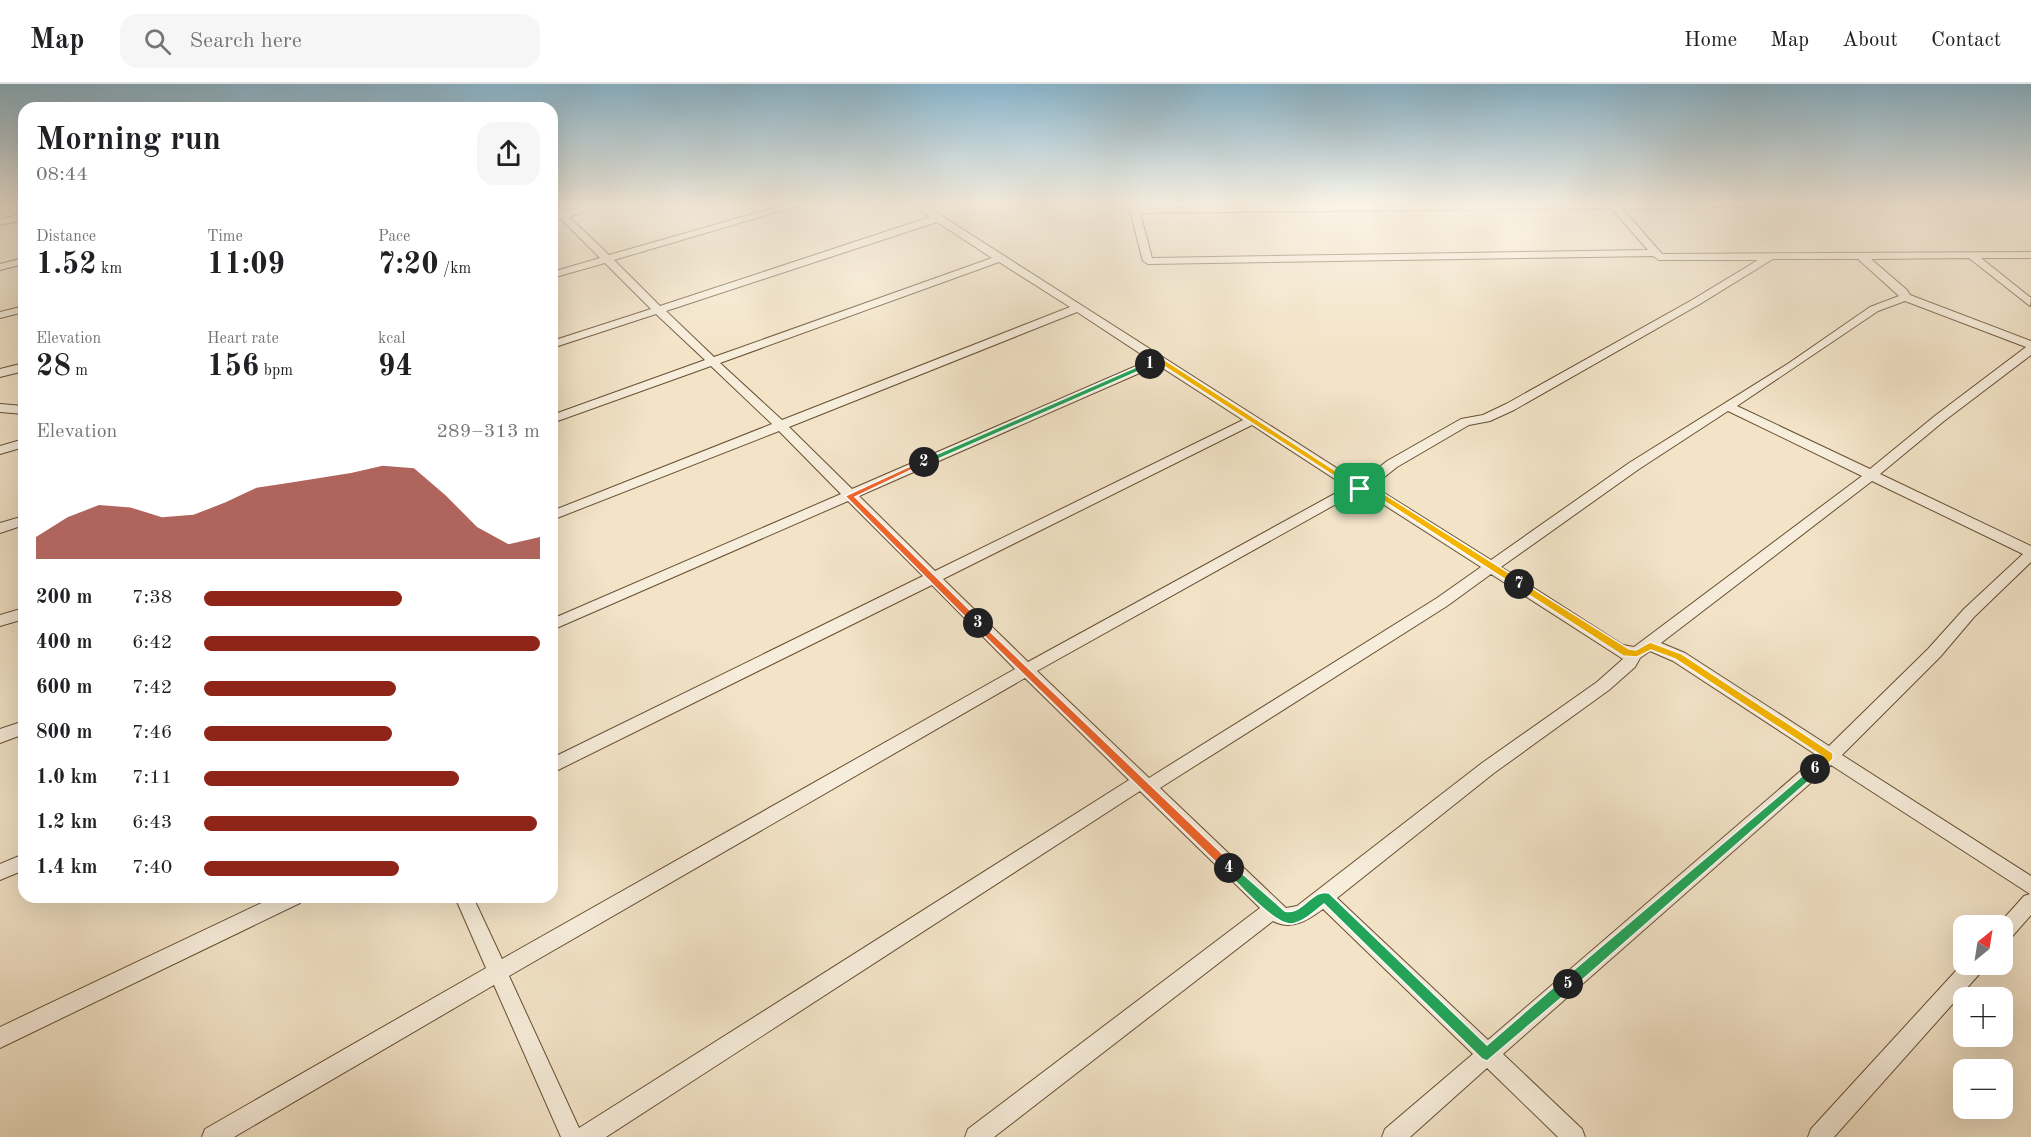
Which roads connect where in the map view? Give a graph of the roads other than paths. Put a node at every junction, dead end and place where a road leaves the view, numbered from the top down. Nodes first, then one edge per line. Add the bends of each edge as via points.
1 (598, 253) edge
2 (630, 253) edge
3 (831, 253) edge
4 (993, 253) edge
5 (1146, 253) edge
6 (1647, 253) edge
7 (1656, 253) edge
8 (1971, 255) junction
9 (2031, 255) edge
10 (1771, 256) junction
11 (1862, 256) junction
12 (1001, 258) junction
13 (606, 260) junction
14 (18, 262) edge
15 (0, 267) edge
16 (558, 273) edge
17 (1905, 297) junction
18 (2030, 303) edge
19 (1078, 308) junction
20 (18, 310) edge
21 (658, 310) junction
22 (0, 315) edge
23 (558, 343) edge
24 (2031, 347) edge
25 (1159, 360) junction
26 (714, 362) junction
27 (18, 368) edge
28 (0, 373) edge
29 (1729, 407) junction
30 (0, 408) edge
31 (18, 410) edge
32 (558, 417) edge
33 (1252, 420) junction
34 (781, 426) junction
35 (18, 445) edge
36 (0, 450) edge
37 (1870, 476) junction
38 (1360, 489) junction
39 (849, 496) junction
40 (558, 514) edge
41 (18, 522) edge
42 (0, 528) edge
43 (2031, 553) edge
44 (1492, 566) junction
45 (931, 577) junction
46 (18, 615) edge
47 (0, 621) edge
48 (558, 622) edge
49 (1642, 650) junction
50 (1026, 670) junction
51 (18, 729) edge
52 (0, 736) edge
53 (1830, 756) junction
54 (558, 763) edge
55 (1144, 785) junction
56 (18, 864) edge
57 (0, 872) edge
58 (2031, 886) edge
59 (1324, 897) junction
60 (2031, 902) edge
61 (281, 903) edge
62 (467, 903) edge
63 (1273, 910) junction
64 (2013, 922) edge
65 (498, 973) junction
66 (1966, 975) edge
67 (0, 1038) edge
68 (1487, 1054) junction
69 (213, 1137) edge
70 (572, 1137) edge
71 (586, 1137) edge
72 (976, 1137) edge
73 (1394, 1137) edge
74 (1574, 1137) edge
75 (1819, 1137) edge

1 - 13 street
2 - 13 street
3 - 21 street
4 - 12 street
5 - 6 street via 1148,261
7 - 10 street via 1659,257
8 - 9 street
8 - 11 street
8 - 18 street
10 - 11 street
10 - 38 street via 1510,407 1465,422 1392,464
11 - 17 street
12 - 19 street
12 - 26 street
13 - 16 street
13 - 21 street
14 - 15 street
17 - 24 street
17 - 29 street via 1875,309
19 - 25 street
19 - 34 street
20 - 22 street
21 - 23 street
21 - 26 street
24 - 37 street
25 - 33 street
25 - 39 street
26 - 32 street
26 - 34 street
27 - 28 street
29 - 37 street
29 - 44 street via 1634,466
30 - 31 street
33 - 38 street
33 - 45 street
34 - 39 street
34 - 40 street
35 - 36 street
37 - 43 street
37 - 49 street
38 - 44 street via 1375,492
38 - 50 street via 1351,490
39 - 45 street
39 - 48 street
41 - 42 street
43 - 53 street
44 - 49 street via 1618,649
44 - 55 street via 1443,602
45 - 50 street
45 - 54 street
46 - 47 street
49 - 53 street via 1679,657
49 - 59 street via 1603,686 1488,768
50 - 55 street
50 - 65 street
51 - 52 street
53 - 58 street
53 - 68 street
55 - 63 street
55 - 71 street
56 - 57 street
59 - 63 street via 1298,916 1290,918
59 - 68 street
60 - 64 street
61 - 67 street
62 - 65 street
63 - 72 street
65 - 69 street
65 - 70 street
66 - 75 street
68 - 73 street
68 - 74 street

